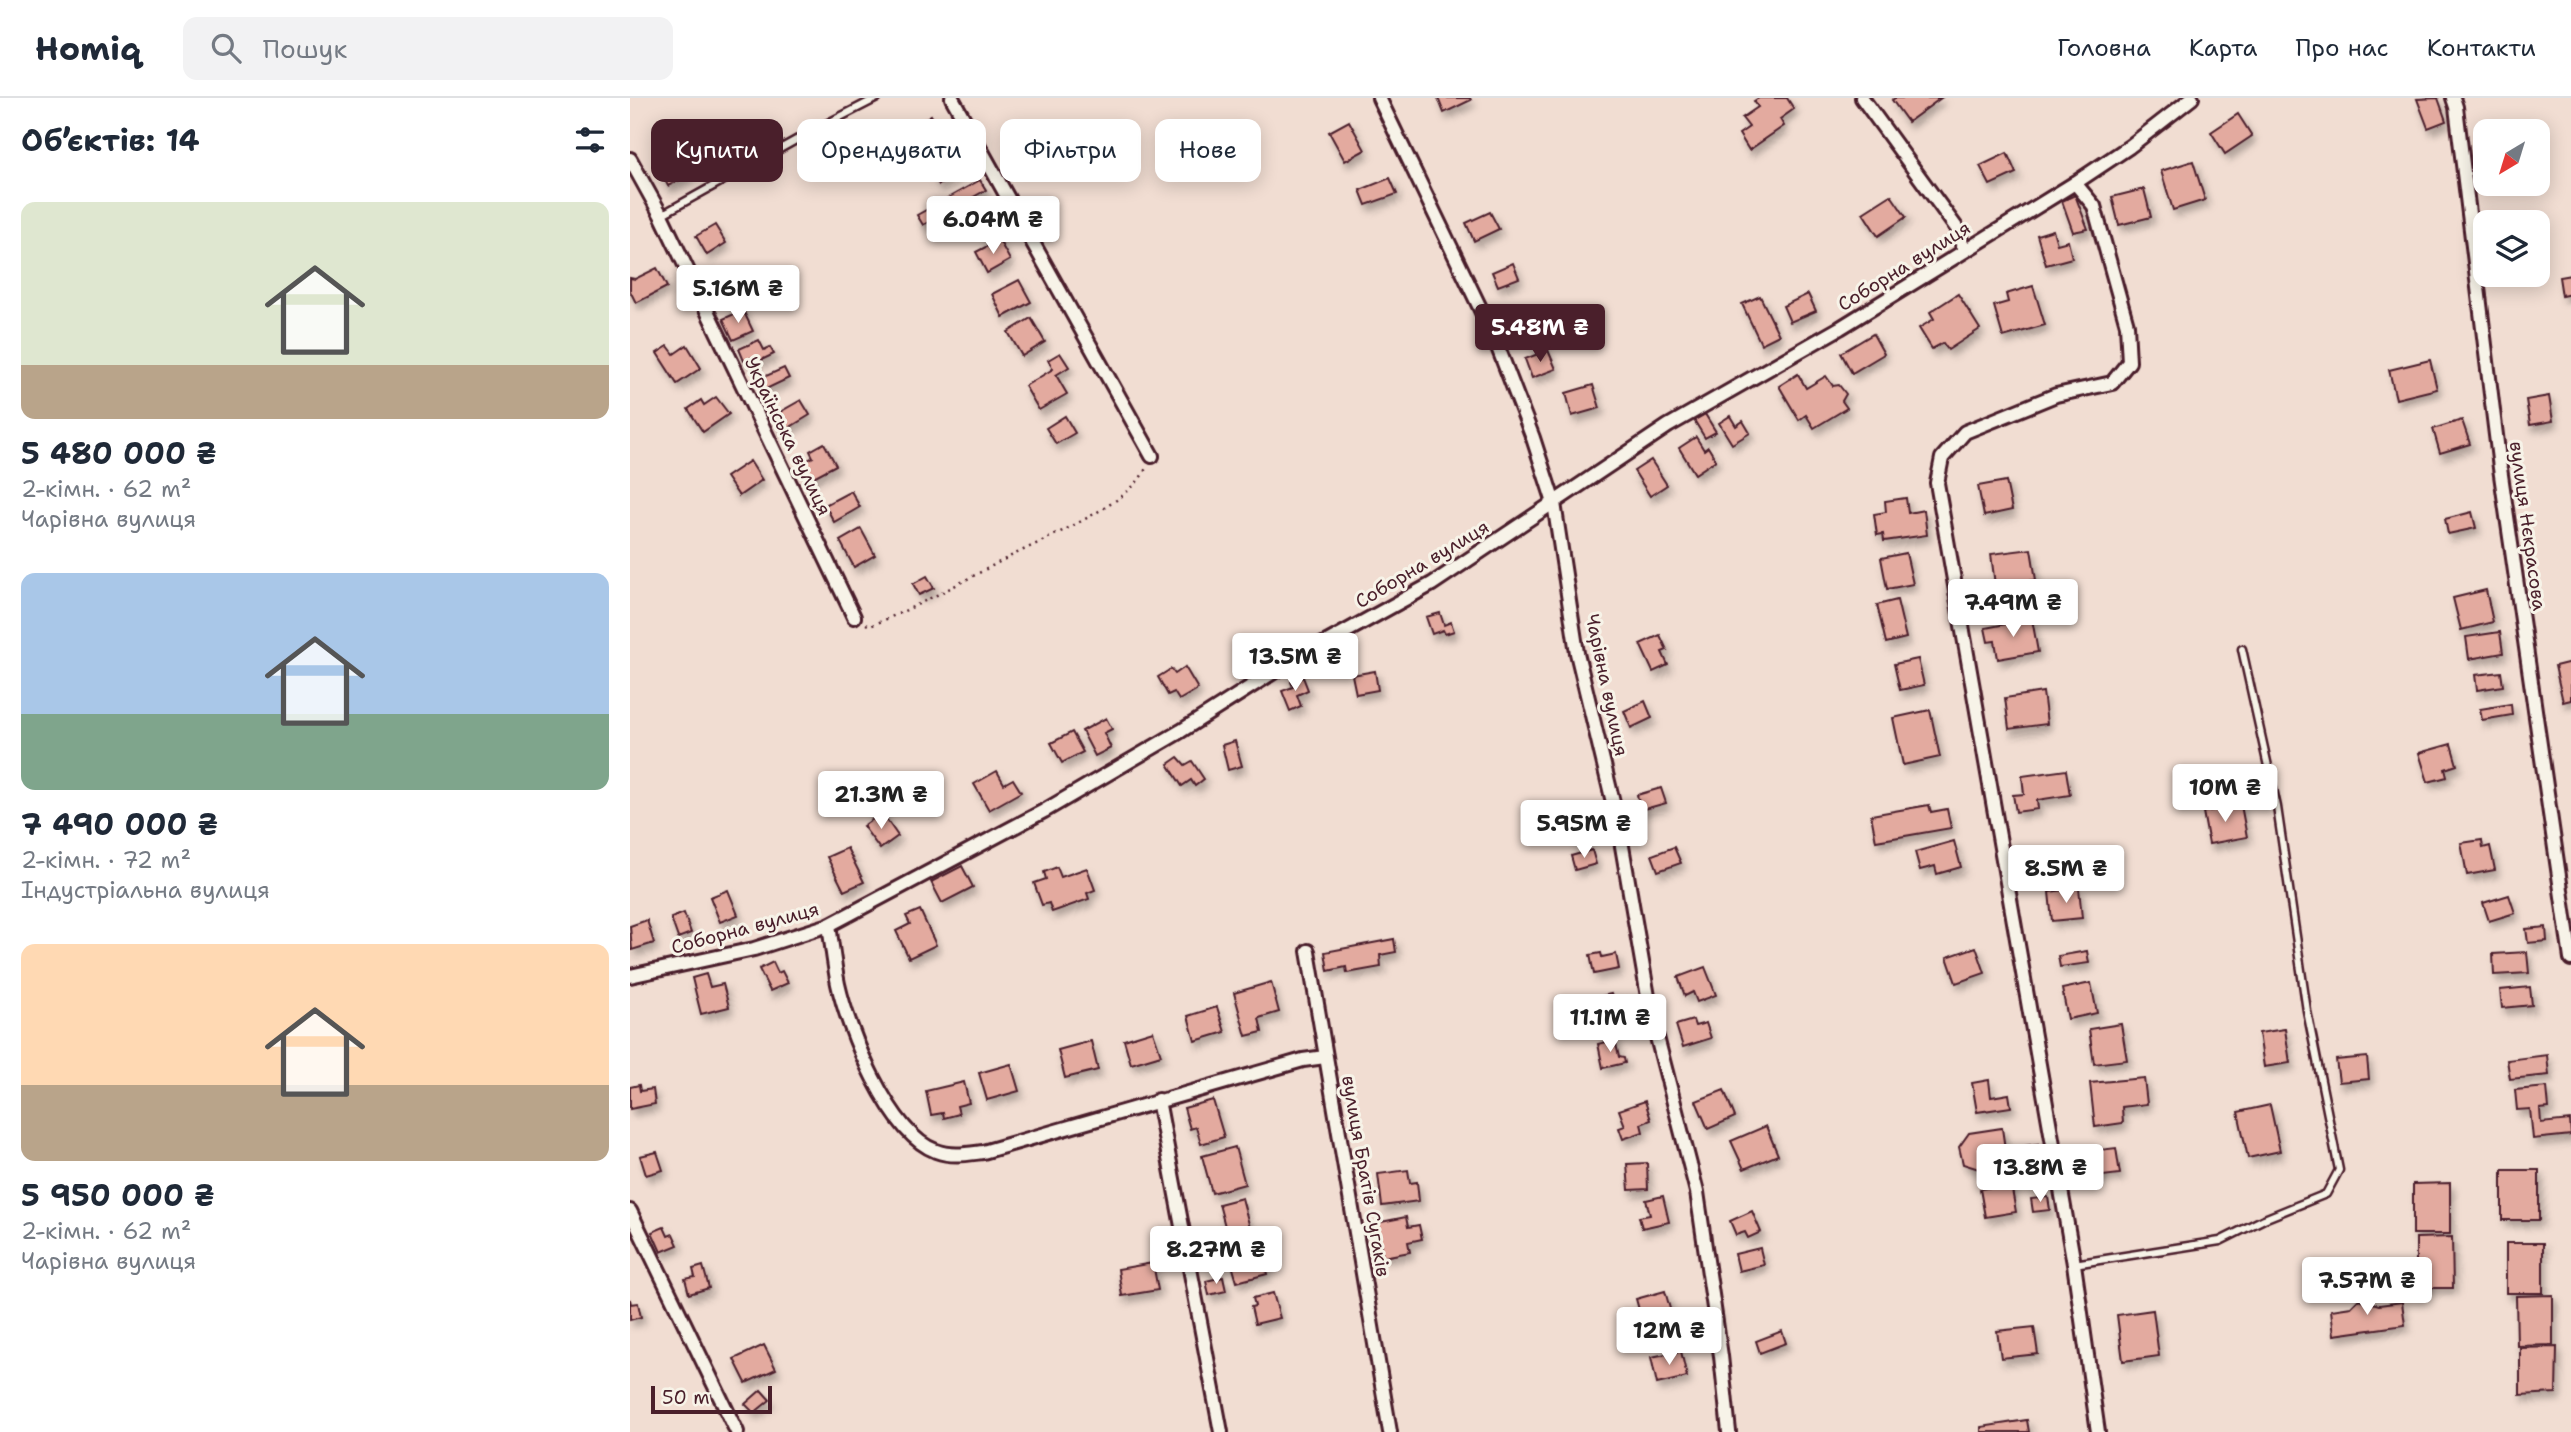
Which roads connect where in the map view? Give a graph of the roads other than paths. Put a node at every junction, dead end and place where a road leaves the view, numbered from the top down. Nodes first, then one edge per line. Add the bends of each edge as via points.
1 (877, 98) edge
2 (952, 98) edge
3 (1379, 98) edge
4 (1861, 98) edge
5 (2192, 98) edge
6 (2453, 98) edge
7 (630, 159) edge
8 (2075, 183) junction
9 (661, 215) junction
10 (1964, 251) junction
11 (1152, 456) road end
12 (1554, 503) junction
13 (854, 617) road end
14 (2242, 649) dead end
15 (829, 925) junction
16 (1308, 951) dead end
17 (2571, 959) edge
18 (630, 976) edge
19 (1325, 1057) junction
20 (1158, 1100) junction
21 (630, 1211) edge
22 (2074, 1264) junction
23 (737, 1432) edge
24 (1222, 1432) edge
25 (1390, 1432) edge
26 (1729, 1432) edge
27 (2098, 1432) edge

1 - 9 lane
2 - 11 street
3 - 12 street, Чарівна вулиця via 1494,337
4 - 10 street via 1958,230
5 - 8 street, Соборна вулиця
6 - 17 street, вулиця Нєкрасова via 2500,468
7 - 9 street, Українська вулиця
8 - 10 street, Соборна вулиця
8 - 22 street via 2094,206 2127,326 2129,362 2112,383 2056,395 1965,432 1941,458 1937,483
9 - 13 street, Українська вулиця
10 - 12 street, Соборна вулиця via 1668,426
12 - 15 street, Соборна вулиця via 1432,584 1280,668 1170,738
12 - 26 street, Чарівна вулиця via 1577,653 1618,823 1651,1014 1697,1192
14 - 22 lane via 2277,807 2307,1011 2339,1170 2326,1194 2220,1241
15 - 18 street, Соборна вулиця via 754,949
15 - 20 street, вулиця Братів Сугаків via 845,1009 873,1076 895,1116 934,1151 956,1156 983,1152
16 - 19 street
19 - 20 street, вулиця Братів Сугаків
19 - 25 street, вулиця Братів Сугаків
20 - 24 street
21 - 23 street
22 - 27 street

